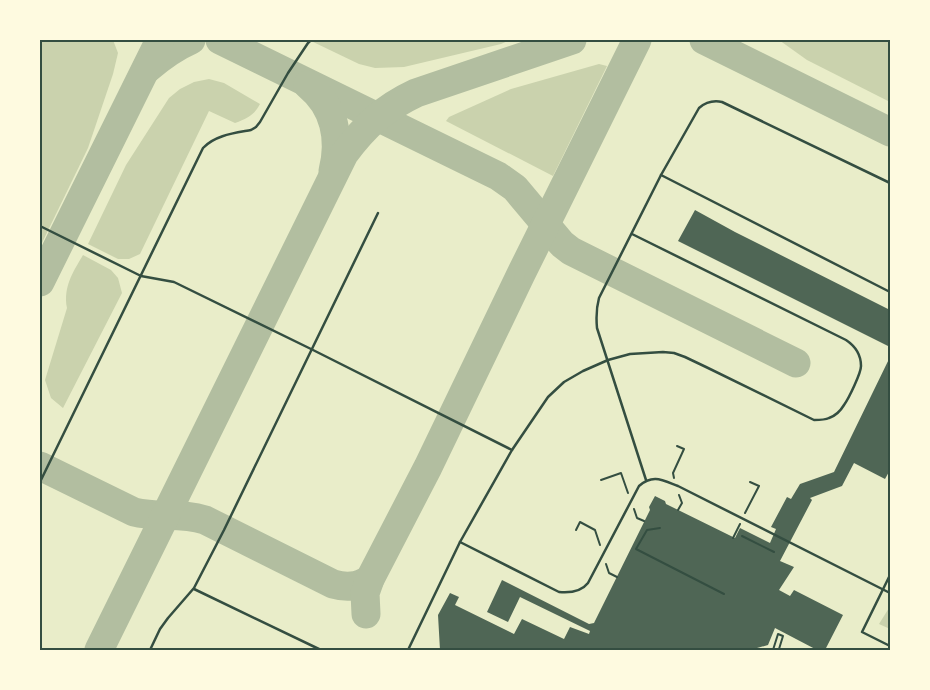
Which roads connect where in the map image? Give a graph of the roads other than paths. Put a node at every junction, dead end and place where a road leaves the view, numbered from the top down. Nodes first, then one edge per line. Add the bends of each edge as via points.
1 (311, 40) edge
2 (661, 176) junction
3 (890, 183) edge
4 (378, 213) dead end
5 (40, 226) edge
6 (632, 234) junction
7 (141, 276) junction
8 (890, 292) edge
9 (311, 349) junction
10 (608, 360) junction
11 (512, 450) junction
12 (646, 480) junction
13 (40, 482) edge
14 (460, 542) junction
15 (890, 575) edge
16 (194, 588) junction
17 (884, 589) junction
18 (890, 593) edge
19 (890, 646) edge
20 (150, 650) edge
21 (321, 650) edge
22 (408, 650) edge

1 - 7 lane via 256,127 216,138 203,148
2 - 3 lane via 700,108 717,101
2 - 6 lane
2 - 8 lane
4 - 9 lane
5 - 7 lane
6 - 10 lane via 597,306 598,328
6 - 10 lane via 846,340 856,348 861,370 844,406 830,418 814,420 674,353 642,352
7 - 9 lane via 174,282
7 - 13 lane
9 - 11 lane
9 - 16 lane
10 - 11 lane via 564,382 548,397
10 - 12 lane
11 - 14 lane
12 - 14 lane via 639,486 588,583 581,590 558,592
12 - 17 lane via 660,479 678,486
14 - 22 lane
15 - 17 lane
16 - 20 lane via 160,629
16 - 21 lane
17 - 18 lane
17 - 19 lane via 862,632

